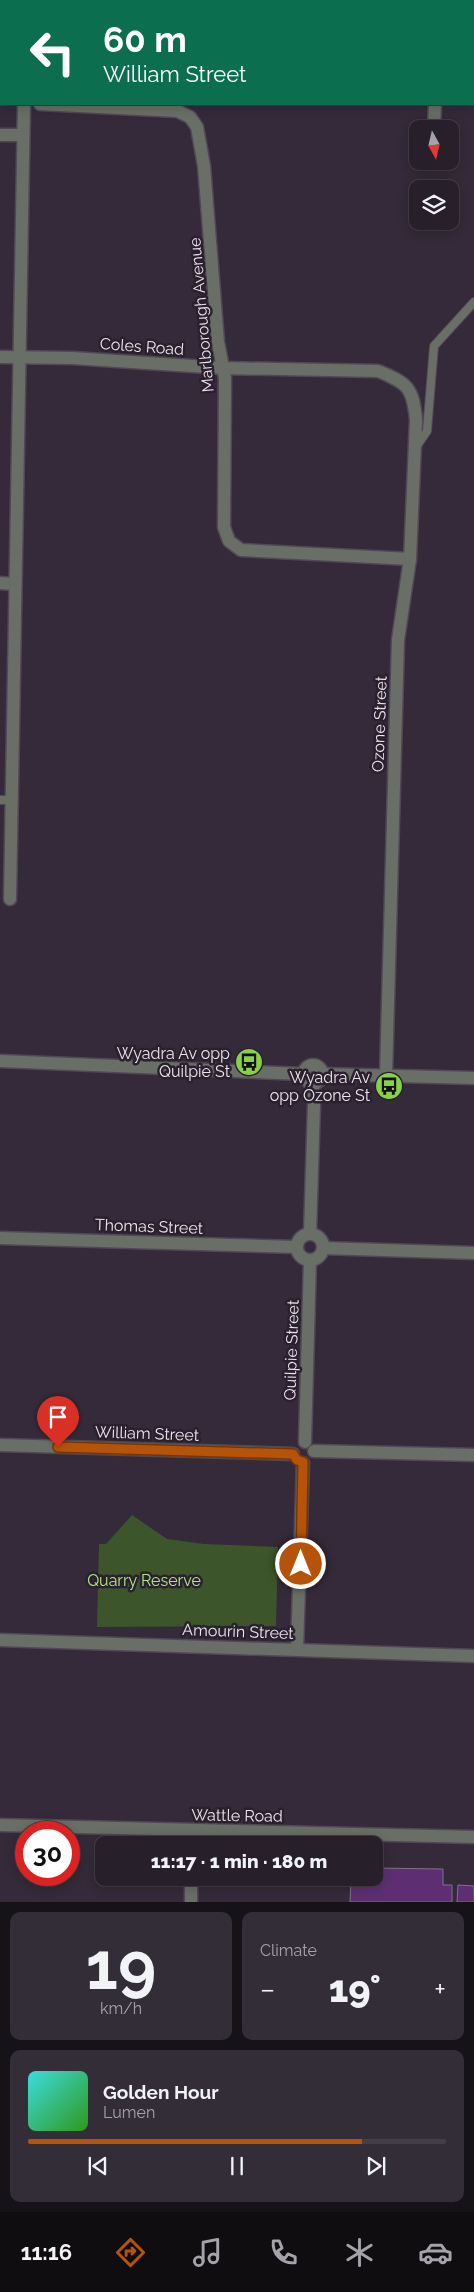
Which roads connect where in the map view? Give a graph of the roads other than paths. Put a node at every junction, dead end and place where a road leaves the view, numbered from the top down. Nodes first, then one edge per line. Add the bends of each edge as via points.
1 (24, 105) edge
2 (60, 105) edge
3 (435, 105) edge
4 (434, 120) edge
5 (0, 135) edge
6 (22, 135) junction
7 (474, 302) edge
8 (0, 357) edge
9 (20, 357) junction
10 (222, 368) junction
11 (400, 379) joint
12 (414, 448) junction
13 (410, 559) junction
14 (0, 583) edge
15 (14, 584) junction
16 (6, 800) edge
17 (10, 899) dead end
18 (0, 1061) edge
19 (386, 1075) junction
20 (317, 1078) junction
21 (474, 1078) edge
22 (310, 1234) junction
23 (0, 1238) edge
24 (296, 1247) junction
25 (323, 1248) junction
26 (474, 1253) edge
27 (310, 1260) junction
28 (305, 1442) junction
29 (0, 1446) edge
30 (314, 1451) junction
31 (474, 1455) edge
32 (298, 1458) junction
33 (0, 1640) edge
34 (297, 1649) junction
35 (474, 1656) edge
36 (0, 1825) edge
37 (193, 1830) junction
38 (193, 1836) edge
39 (474, 1836) edge
40 (191, 1886) edge
41 (191, 1902) edge

1 - 6 street
2 - 10 street, Marlborough Avenue via 177,111 190,117 197,127 204,166
3 - 4 street
5 - 6 street
6 - 9 street
7 - 12 lane via 434,346 427,431
8 - 9 street, Coles Road
9 - 10 street, Coles Road
9 - 15 street
10 - 11 street, Coles Road via 378,371
10 - 13 street, Marlborough Avenue via 226,378 224,527 229,541 241,550
11 - 12 street, Ozone Street via 414,397
12 - 13 street, Ozone Street
13 - 19 street, Ozone Street via 398,640
14 - 15 street
15 - 16 street
16 - 17 street
18 - 20 street via 303,1074 311,1065 319,1068
19 - 20 street
19 - 21 street
20 - 22 street
22 - 24 street via 299,1239
22 - 25 street via 321,1240
23 - 24 street, Thomas Street
24 - 27 street via 302,1258
25 - 26 street
25 - 27 street via 317,1258
27 - 28 street, Quilpie Street
28 - 30 street
28 - 32 street via 296,1445
29 - 32 street, William Street
30 - 31 street
30 - 32 street via 311,1459
32 - 34 street
33 - 34 street, Amourin Street
34 - 35 street, Amourin Street
36 - 37 street, Wattle Road
37 - 38 street
37 - 39 street, Wattle Road
40 - 41 street

